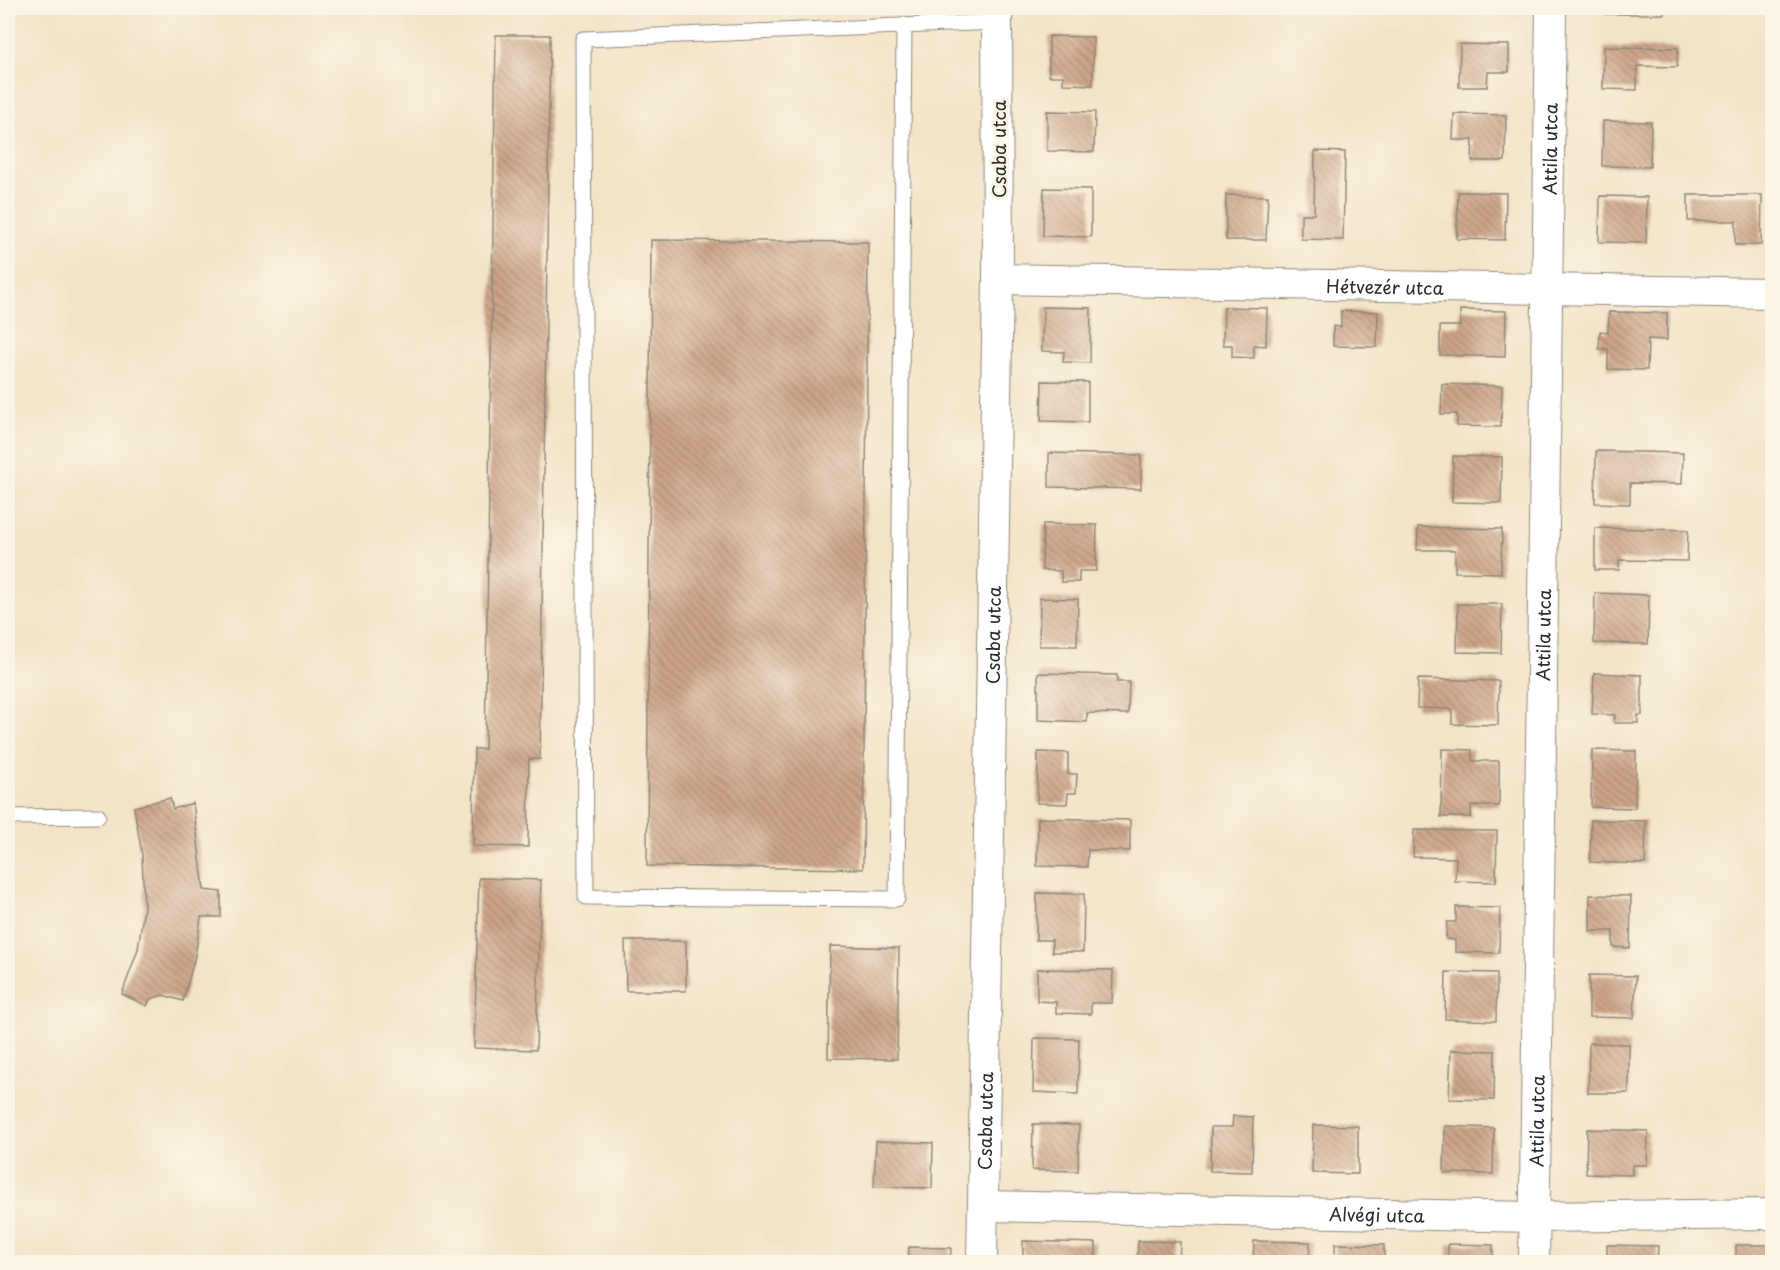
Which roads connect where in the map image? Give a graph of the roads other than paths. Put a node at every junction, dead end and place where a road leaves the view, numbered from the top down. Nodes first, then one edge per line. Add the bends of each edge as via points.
1 (1551, 8) edge
2 (997, 15) edge
3 (904, 26) junction
4 (998, 279) junction
5 (1546, 290) junction
6 (1773, 293) edge
7 (98, 816) dead end
8 (8, 817) edge
9 (983, 1206) junction
10 (1773, 1214) edge
11 (1535, 1216) junction
12 (982, 1263) edge
13 (1534, 1263) edge

1 - 5 street, Attila utca
2 - 3 lane
2 - 4 street, Csaba utca
3 - 3 lane via 583,39 586,897 897,899
4 - 5 street, Hétvezér utca
4 - 9 street, Csaba utca
5 - 6 street, Hétvezér utca
5 - 11 street, Attila utca
7 - 8 lane
9 - 11 street, Alvégi utca
9 - 12 street, Csaba utca
10 - 11 street, Alvégi utca
11 - 13 street, Attila utca

